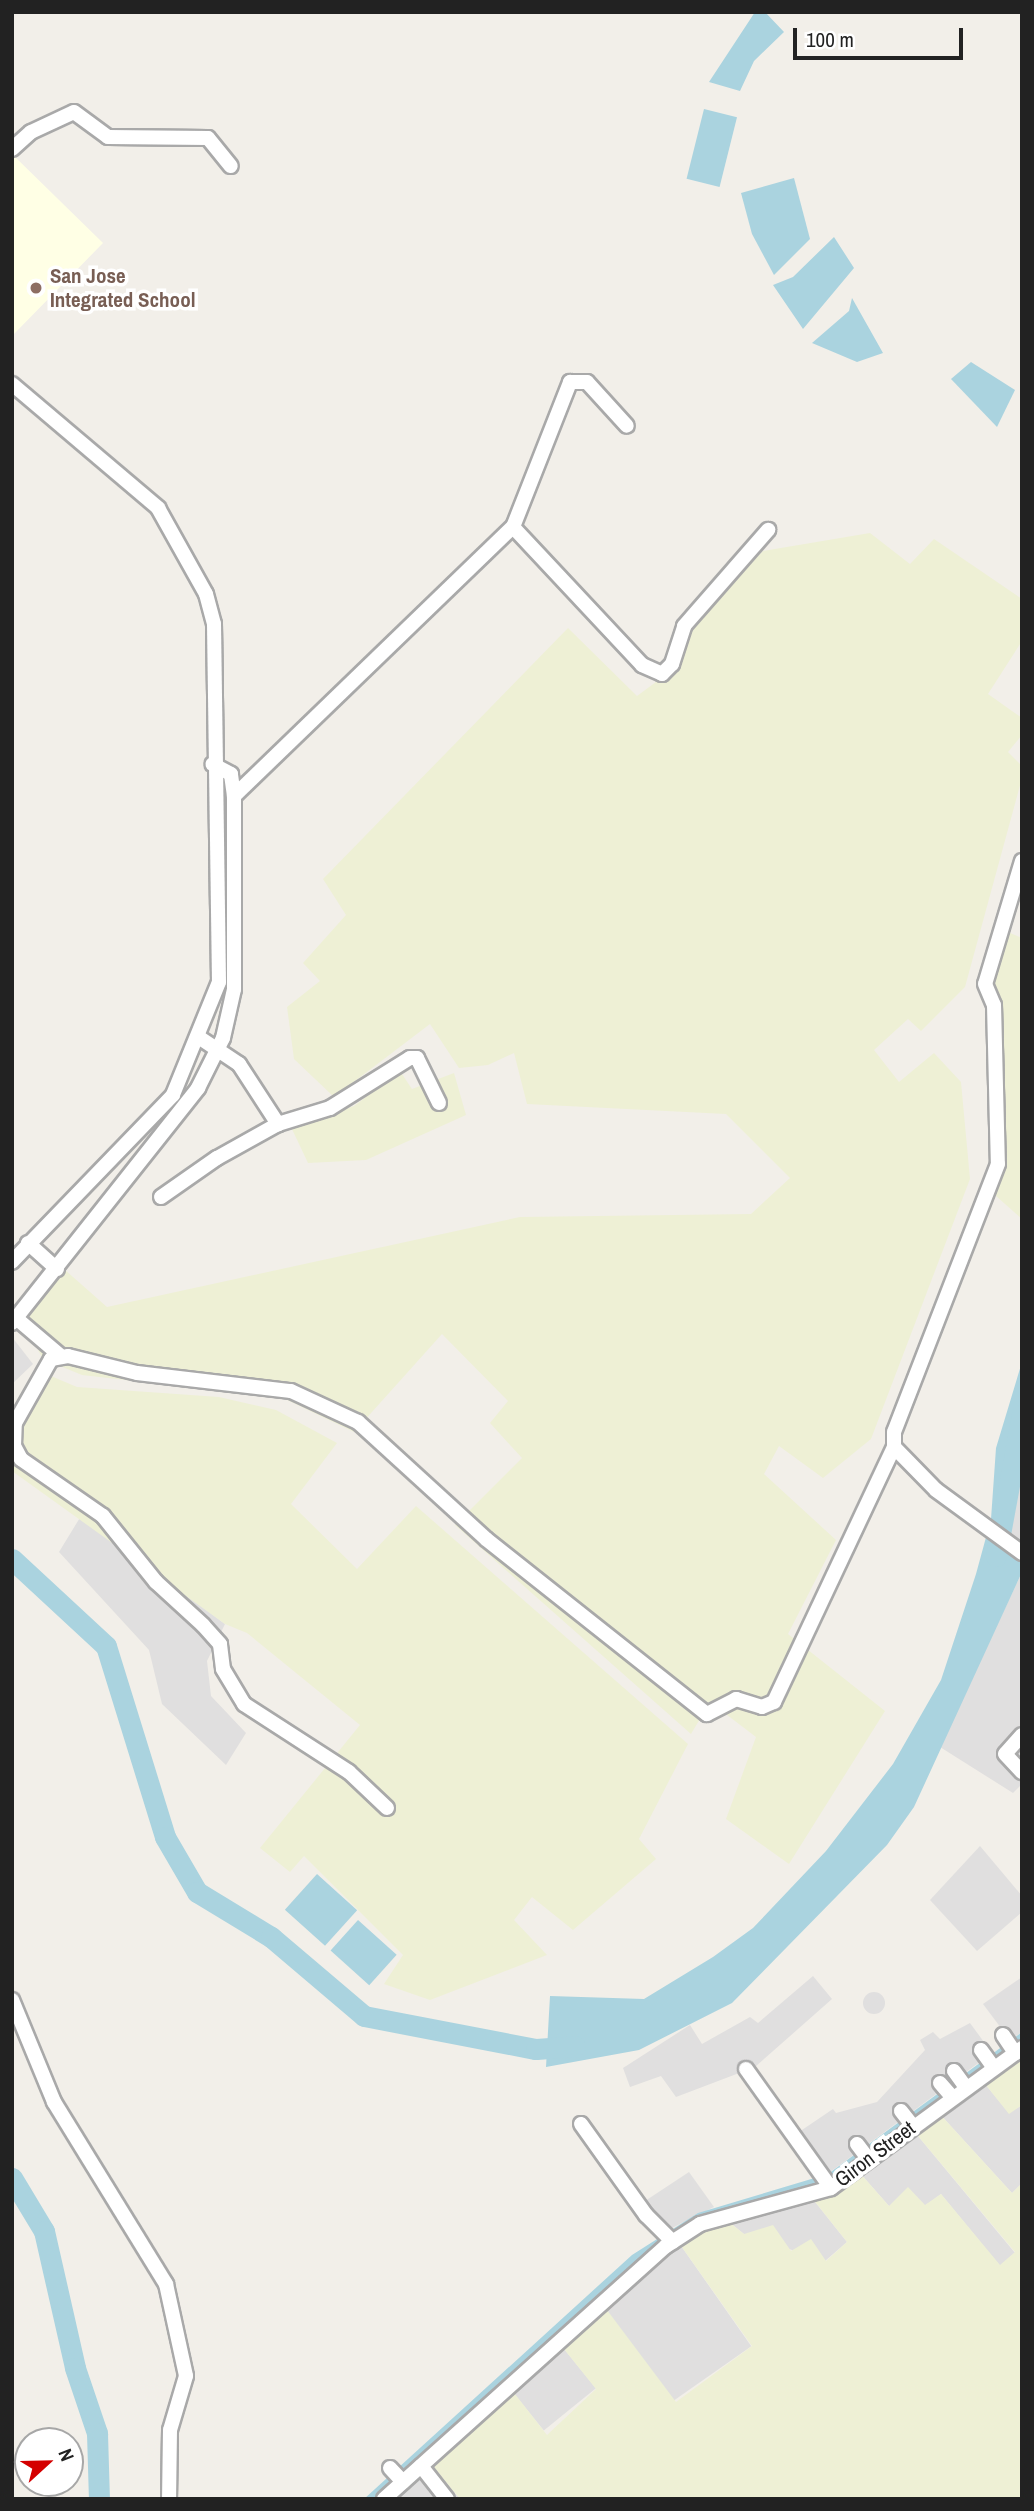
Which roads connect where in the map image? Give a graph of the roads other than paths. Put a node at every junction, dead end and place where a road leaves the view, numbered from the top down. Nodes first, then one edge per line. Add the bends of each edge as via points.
1 (12, 149) edge
2 (231, 166) dead end
3 (12, 384) edge
4 (627, 426) dead end
5 (513, 527) junction
6 (768, 530) dead end
7 (212, 764) junction
8 (234, 796) junction
9 (1022, 861) edge
10 (200, 1038) junction
11 (218, 1049) junction
12 (439, 1102) dead end
13 (278, 1125) junction
14 (161, 1197) dead end
15 (28, 1243) junction
16 (12, 1262) edge
17 (57, 1269) junction
18 (14, 1320) edge
19 (62, 1356) junction
20 (894, 1447) junction
21 (1022, 1553) edge
22 (1022, 1735) edge
23 (1022, 1772) edge
24 (387, 1808) dead end
25 (12, 2000) edge
26 (1003, 2035) dead end
27 (981, 2050) dead end
28 (1016, 2050) edge
29 (992, 2065) junction
30 (746, 2069) dead end
31 (581, 2124) dead end
32 (828, 2182) junction
33 (670, 2237) junction
34 (421, 2466) junction
35 (169, 2499) edge
36 (384, 2499) edge
37 (447, 2499) edge

1 - 2 street via 31,132 74,112 108,137 208,138
3 - 7 street via 158,508 193,564 214,624
4 - 5 street via 587,382 570,382
5 - 6 street via 642,665 662,674 672,664 684,626
5 - 8 street
7 - 8 street via 230,774
7 - 10 street via 219,982
8 - 11 street via 234,989
9 - 20 street via 985,984 994,1005 998,1164 894,1432
10 - 11 street
10 - 15 street via 173,1095
11 - 13 street via 239,1064
11 - 17 street via 198,1088
12 - 13 street via 414,1057 330,1108
13 - 14 street
15 - 16 street
15 - 17 street
17 - 18 street
18 - 19 street
19 - 20 street via 137,1373 291,1391 358,1422 486,1539 707,1714 736,1699 762,1707 774,1702
19 - 24 street via 51,1359 15,1423 14,1446 21,1459 103,1516 156,1582 204,1625 220,1644 223,1669 244,1704 349,1772
20 - 21 street
22 - 23 street via 1005,1754
25 - 35 street via 54,2102 166,2284 186,2376 170,2430
26 - 28 street
27 - 29 street
28 - 29 street, Giron Street
29 - 32 street, Giron Street via 961,2080
30 - 32 street
31 - 33 street via 646,2215
32 - 33 street, Giron Street via 713,2215
33 - 34 street, Giron Street
34 - 36 street, Giron Street via 398,2477
34 - 37 street

